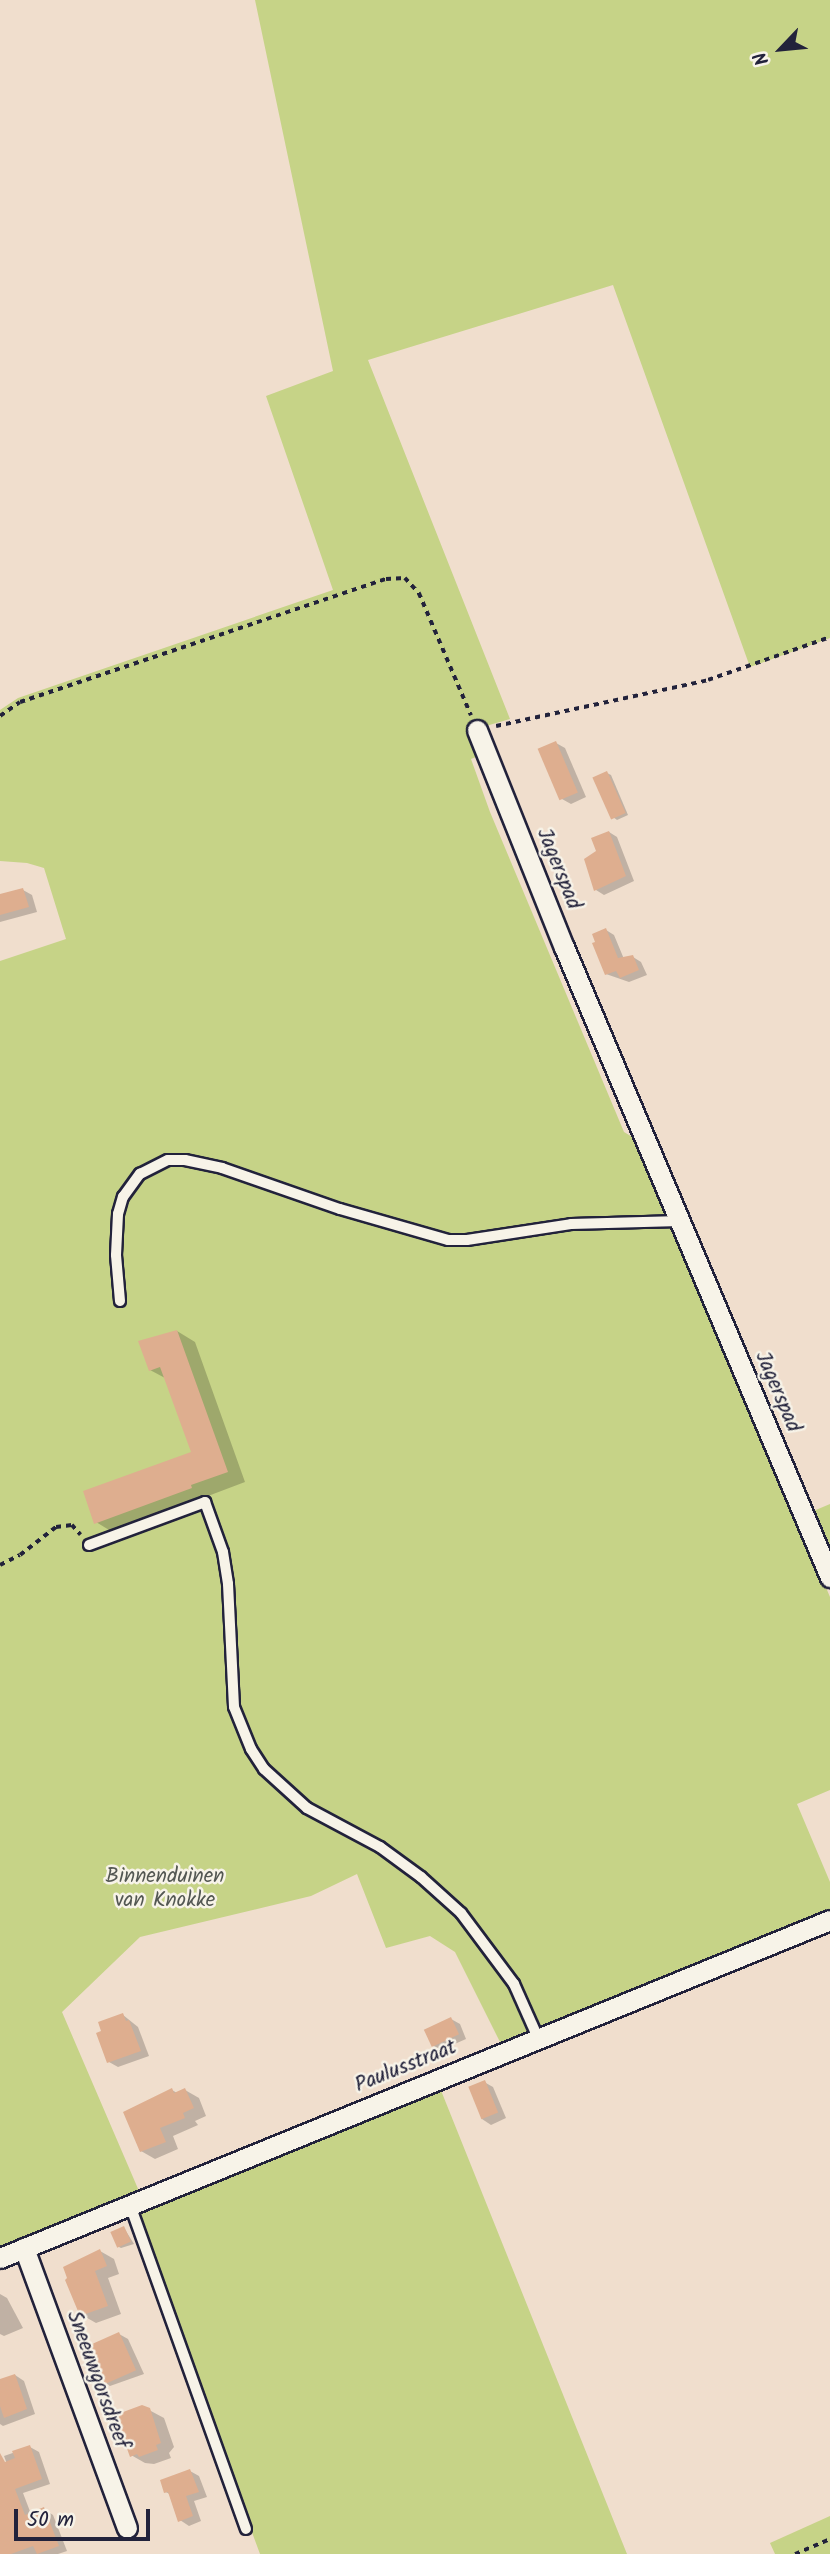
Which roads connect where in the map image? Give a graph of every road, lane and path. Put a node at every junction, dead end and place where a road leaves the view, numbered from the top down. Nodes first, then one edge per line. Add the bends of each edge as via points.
1 (830, 637) edge
2 (0, 716) edge
3 (477, 730) junction
4 (680, 1221) junction
5 (120, 1301) dead end
6 (89, 1545) joint
7 (0, 1565) edge
8 (830, 1577) edge
9 (830, 1920) edge
10 (538, 2038) junction
11 (130, 2205) junction
12 (23, 2248) junction
13 (0, 2258) edge
14 (127, 2528) dead end
15 (246, 2529) dead end
16 (830, 2539) edge
17 (795, 2554) edge

1 - 3 path via 708,680
2 - 3 path via 33,698 386,579 405,578 419,593
3 - 4 street, Jagerspad
4 - 5 lane via 571,1224 448,1240 222,1168 168,1160 140,1174 123,1197 116,1255
4 - 8 street, Jagerspad
6 - 7 path via 72,1525 56,1527
6 - 10 lane via 205,1502 223,1552 228,1584 234,1707 251,1749 264,1769 307,1808 380,1847 461,1913 514,1984
9 - 10 street, Paulusstraat
10 - 11 street, Paulusstraat
11 - 12 street, Paulusstraat
11 - 15 lane
12 - 13 street, Paulusstraat
12 - 14 street, Sneeuwgorsdreef
16 - 17 path

